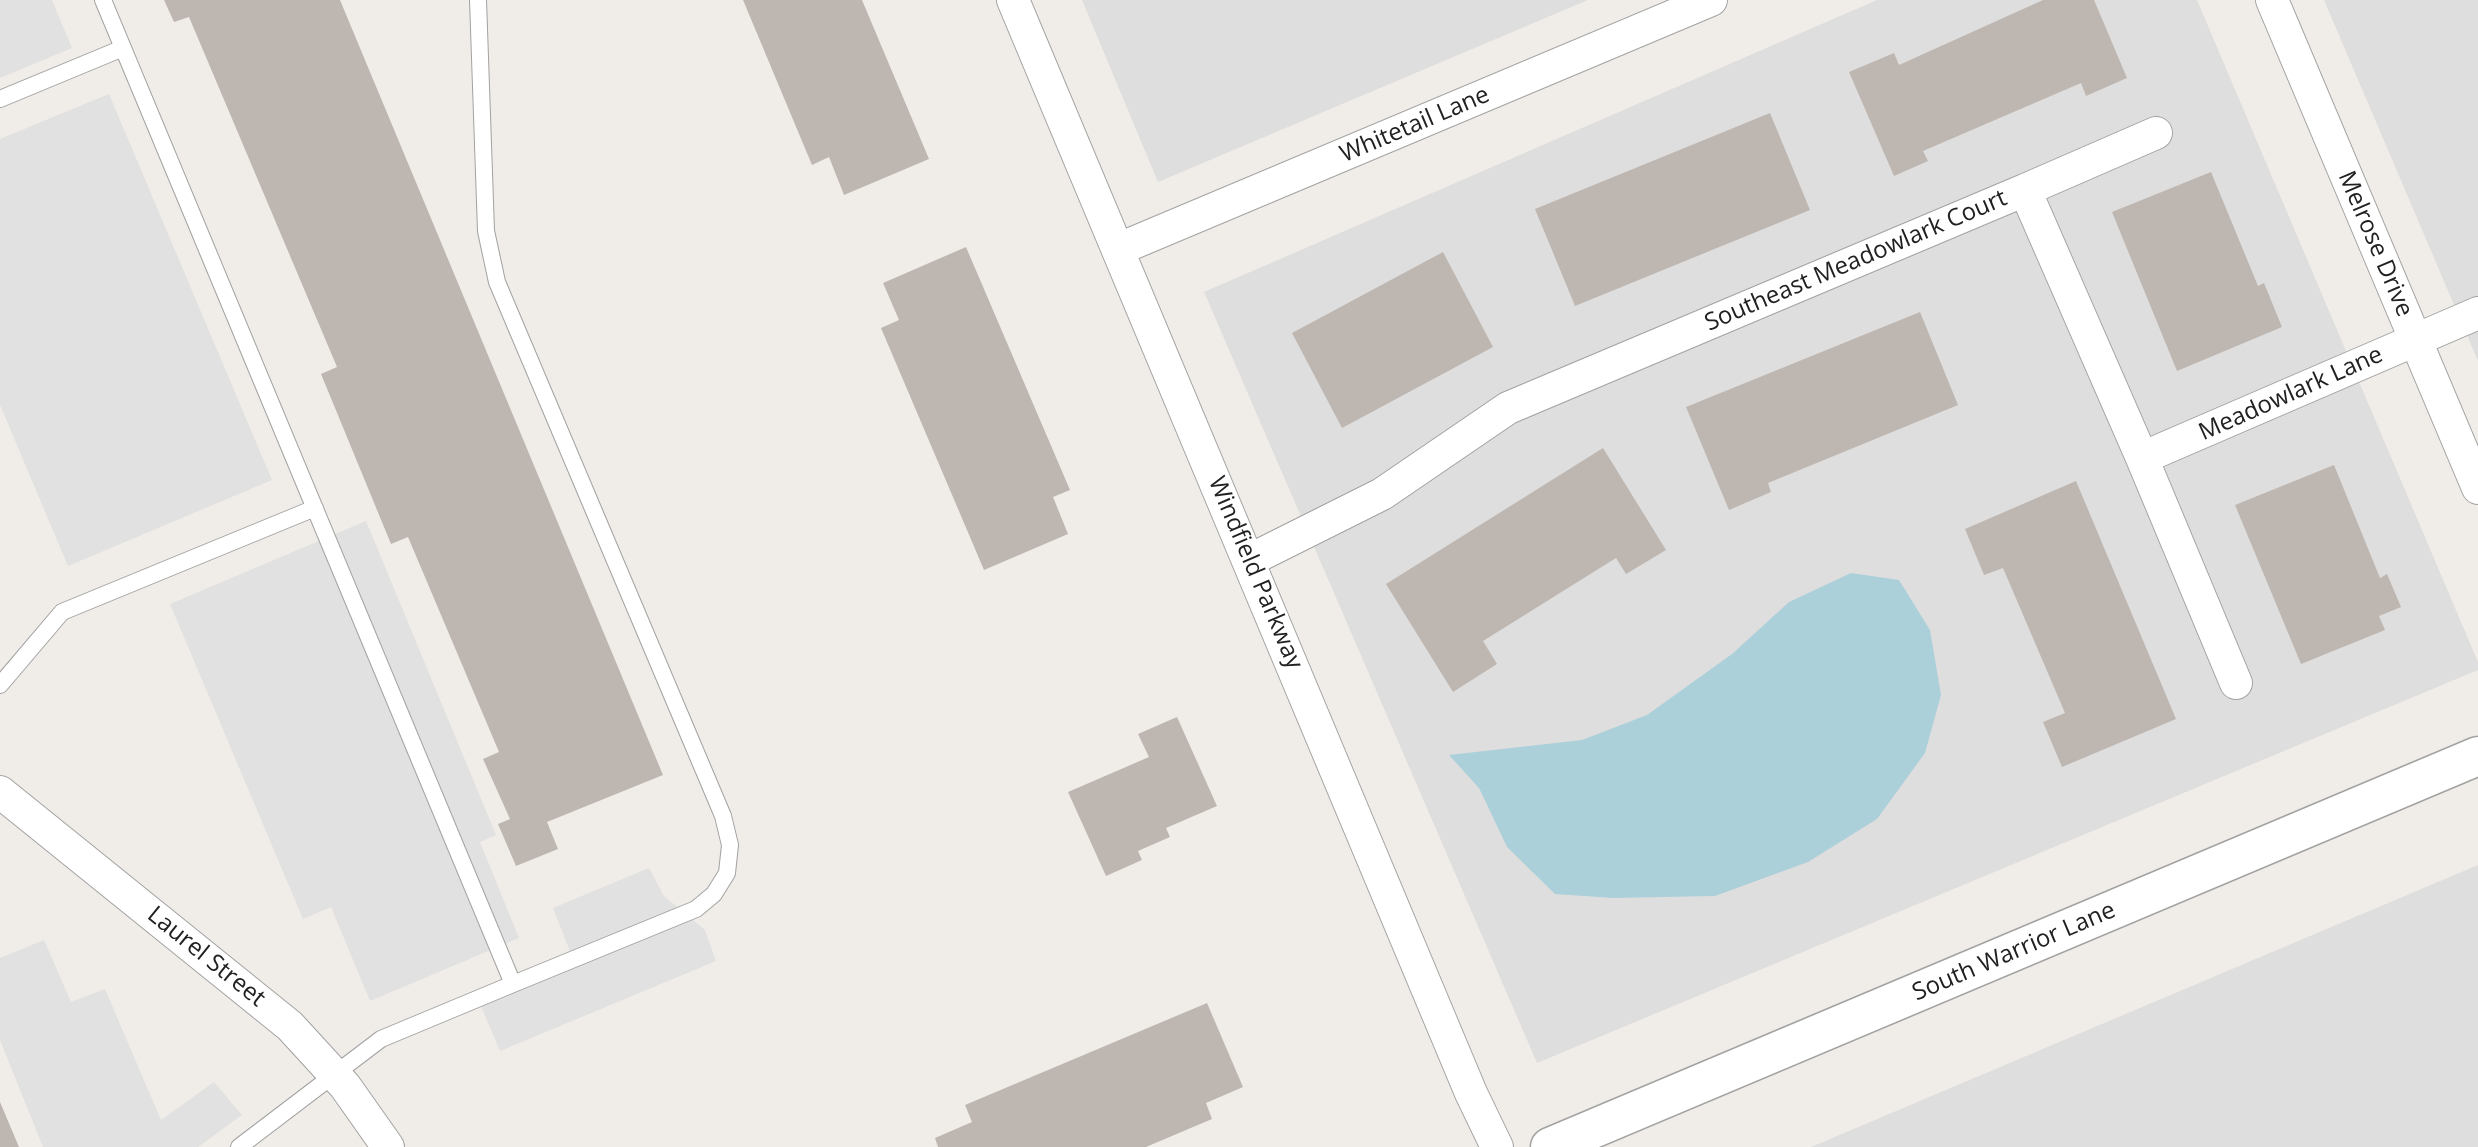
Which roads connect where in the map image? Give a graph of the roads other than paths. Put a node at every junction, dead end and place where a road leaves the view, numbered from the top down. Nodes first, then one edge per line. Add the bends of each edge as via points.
1 (103, 0) edge
2 (478, 0) edge
3 (1013, 0) edge
4 (1711, 0) edge
5 (2272, 0) edge
6 (123, 48) junction
7 (0, 99) edge
8 (2156, 133) dead end
9 (2025, 190) junction
10 (1119, 249) junction
11 (2478, 313) edge
12 (2415, 339) junction
13 (2143, 458) junction
14 (2478, 488) edge
15 (315, 508) junction
16 (1250, 560) junction
17 (2236, 683) dead end
18 (0, 685) edge
19 (2478, 756) edge
20 (0, 792) edge
21 (513, 984) junction
22 (334, 1073) junction
23 (239, 1147) edge
24 (387, 1147) edge
25 (1497, 1147) edge
26 (1550, 1147) edge

1 - 6 lane
2 - 21 lane via 486,231 497,282 723,816 730,845 727,873 714,894 696,909
3 - 10 street, Windfield Parkway
4 - 10 street, Whitetail Lane
5 - 12 street, Melrose Drive
6 - 7 lane
6 - 15 lane
8 - 9 street
9 - 13 street, Southeast Meadowlark Court
9 - 16 street, Southeast Meadowlark Court via 1508,408 1382,494
10 - 16 street, Windfield Parkway
11 - 12 street, Meadowlark Lane
12 - 13 street, Meadowlark Lane
12 - 14 street, Melrose Drive
13 - 17 street, Southeast Meadowlark Court
15 - 18 lane via 62,612
15 - 21 lane
16 - 25 street, Windfield Parkway
19 - 26 street, South Warrior Lane
20 - 22 street, Laurel Street via 256,996
21 - 22 lane via 381,1038
22 - 23 lane
22 - 24 street, Laurel Street

